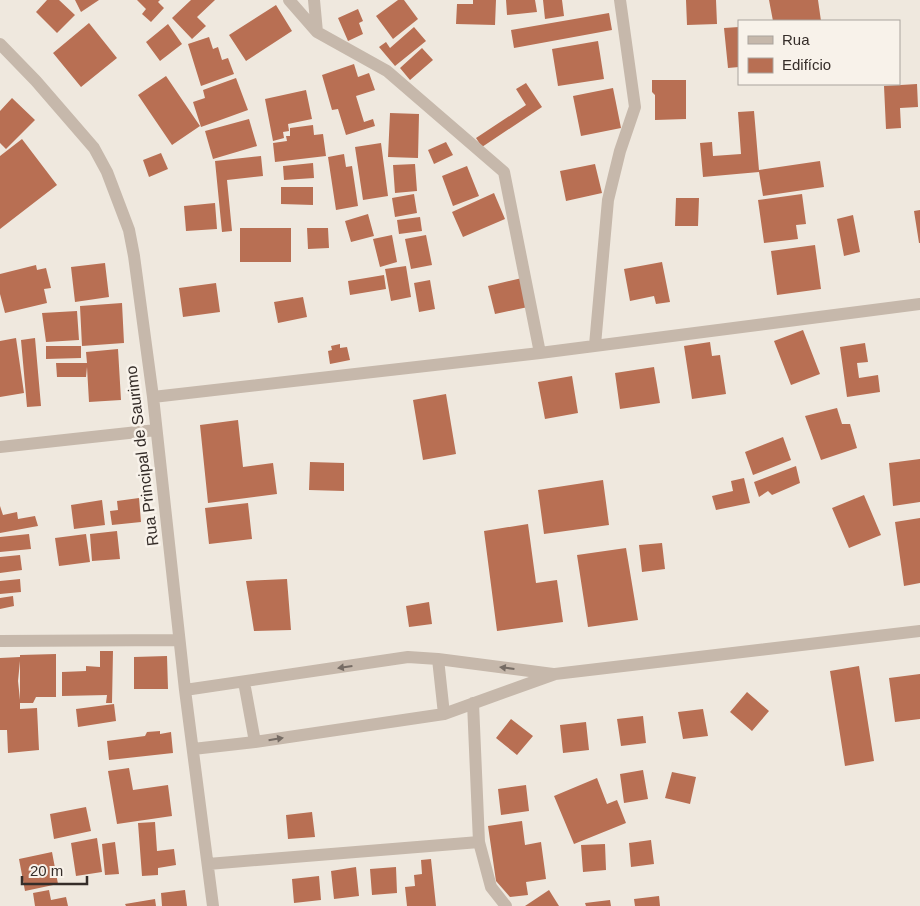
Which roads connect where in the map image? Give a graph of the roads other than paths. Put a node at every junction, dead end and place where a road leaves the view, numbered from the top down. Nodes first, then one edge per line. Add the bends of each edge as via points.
1 (289, 0) edge
2 (314, 0) edge
3 (620, 0) edge
4 (317, 32) junction
5 (0, 44) edge
6 (920, 304) edge
7 (595, 345) junction
8 (540, 353) junction
9 (153, 398) junction
10 (156, 430) junction
11 (0, 447) edge
12 (920, 630) edge
13 (179, 640) junction
14 (0, 641) edge
15 (438, 659) junction
16 (555, 674) junction
17 (244, 682) junction
18 (185, 690) junction
19 (473, 702) junction
20 (444, 714) junction
21 (255, 742) junction
22 (193, 749) junction
23 (479, 842) junction
24 (208, 864) junction
25 (213, 906) edge
26 (506, 906) edge

1 - 4 street
2 - 4 street
3 - 7 street via 635,106 608,200
4 - 8 street via 387,71 504,172
5 - 9 street, Rua Principal de Saurimo via 94,148 107,172 129,230
6 - 7 street
7 - 8 street
8 - 9 street
9 - 10 street, Rua Principal de Saurimo
10 - 11 street
10 - 13 street, Rua Principal de Saurimo
12 - 16 street
13 - 14 street
13 - 18 street, Rua Principal de Saurimo
16 -> 15 street
15 -> 17 street via 408,657
15 - 20 street
16 - 19 street
17 - 18 street
17 - 21 street
18 - 22 street, Rua Principal de Saurimo
19 - 20 street
19 - 23 street
21 -> 20 street
21 - 22 street
22 - 24 street, Rua Principal de Saurimo
23 - 24 street
23 - 26 street via 491,887
24 - 25 street, Rua Principal de Saurimo

